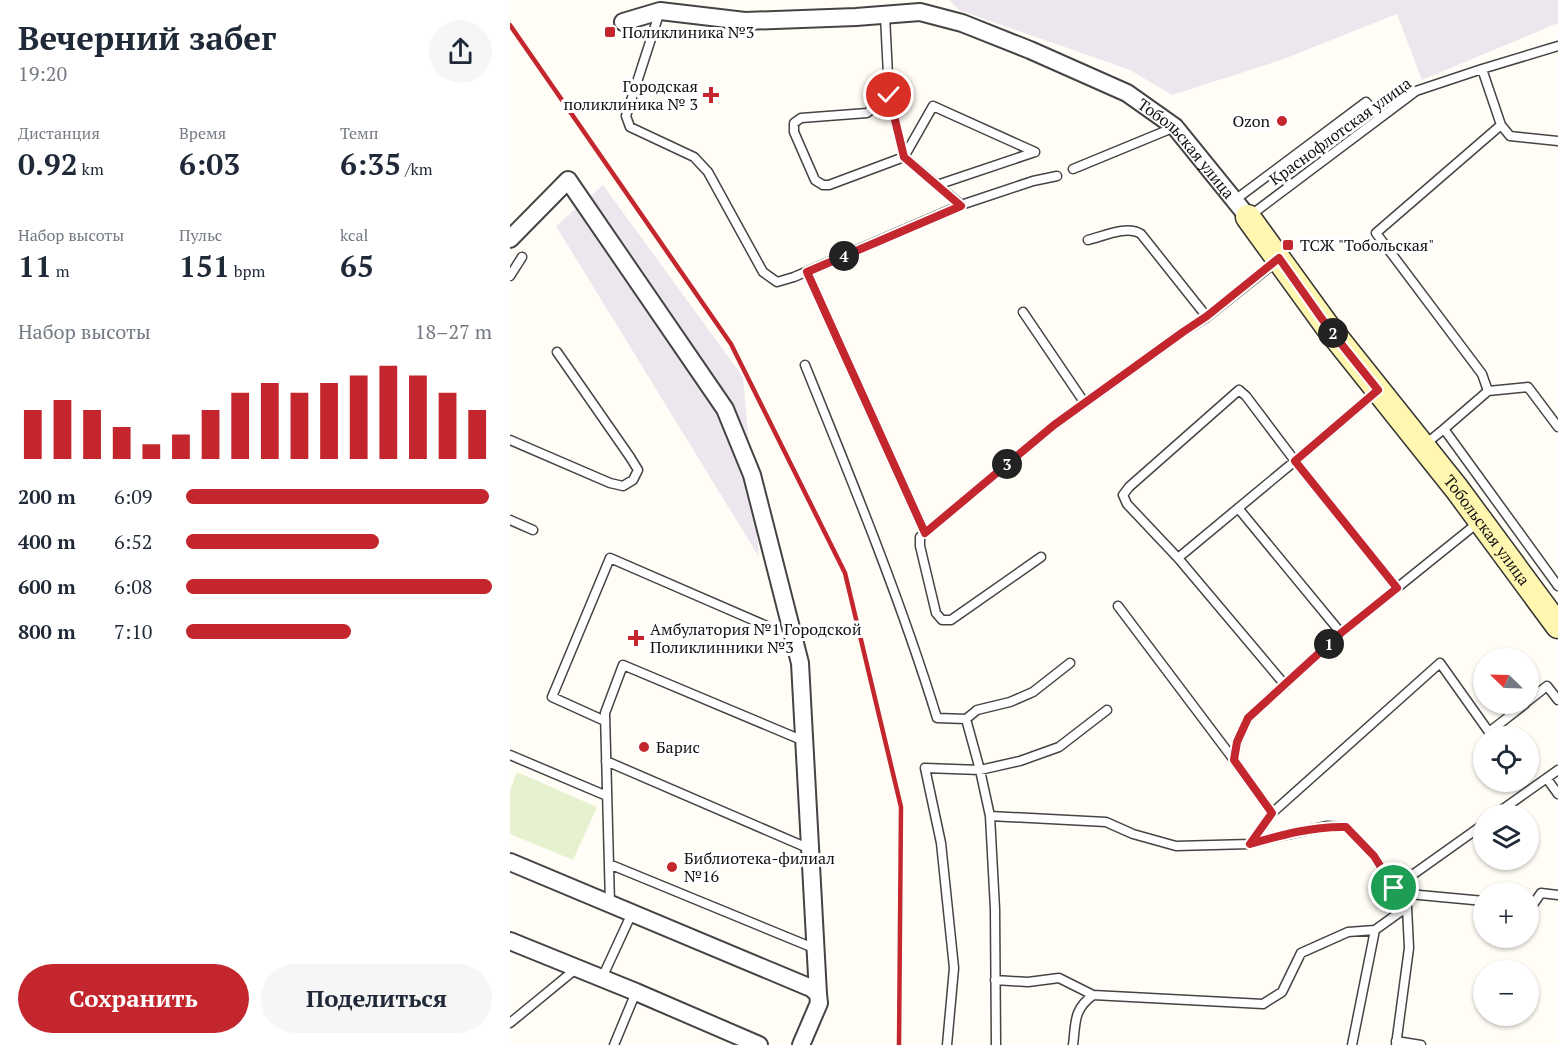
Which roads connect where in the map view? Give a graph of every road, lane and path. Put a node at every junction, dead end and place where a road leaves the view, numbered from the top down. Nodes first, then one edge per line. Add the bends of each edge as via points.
1 (660, 11) junction
2 (885, 16) junction
3 (623, 22) dead end
4 (1558, 46) edge
5 (1482, 69) junction
6 (889, 95) junction
7 (1380, 118) junction
8 (1501, 125) junction
9 (1175, 127) junction
10 (1558, 141) edge
11 (904, 157) junction
12 (1073, 169) dead end
13 (1057, 176) dead end
14 (937, 184) junction
15 (961, 206) junction
16 (1241, 208) junction
17 (510, 239) edge
18 (1088, 240) dead end
19 (522, 258) dead end
20 (1279, 258) junction
21 (807, 272) junction
22 (510, 276) edge
23 (1023, 312) dead end
24 (1207, 316) junction
25 (557, 352) dead end
26 (805, 365) dead end
27 (1378, 390) junction
28 (1488, 391) junction
29 (1084, 402) junction
30 (1558, 427) edge
31 (1444, 429) junction
32 (510, 440) edge
33 (1423, 446) junction
34 (1295, 461) junction
35 (1238, 508) junction
36 (510, 520) edge
37 (1480, 520) junction
38 (533, 530) dead end
39 (925, 533) junction
40 (1041, 557) dead end
41 (1178, 558) junction
42 (1558, 586) edge
43 (1397, 588) junction
44 (1118, 606) dead end
45 (1558, 626) edge
46 (769, 627) dead end
47 (1341, 633) junction
48 (1070, 663) dead end
49 (1285, 685) junction
50 (1539, 692) edge
51 (1558, 700) edge
52 (1473, 709) edge
53 (1107, 710) dead end
54 (1476, 714) edge
55 (1512, 714) edge
56 (966, 719) junction
57 (605, 721) junction
58 (804, 741) junction
59 (510, 755) edge
60 (1234, 760) junction
61 (606, 761) junction
62 (980, 770) junction
63 (1558, 770) edge
64 (1547, 779) junction
65 (1558, 794) edge
66 (607, 796) junction
67 (1511, 804) edge
68 (1272, 813) junction
69 (990, 816) junction
70 (1473, 832) edge
71 (1250, 844) junction
72 (810, 849) junction
73 (510, 862) edge
74 (609, 864) junction
75 (1396, 890) junction
76 (1558, 895) edge
77 (1539, 896) edge
78 (1473, 900) edge
79 (610, 904) junction
80 (1407, 907) junction
81 (632, 913) junction
82 (1375, 930) junction
83 (510, 940) edge
84 (816, 949) junction
85 (577, 968) junction
86 (602, 978) junction
87 (995, 980) junction
88 (636, 992) junction
89 (818, 994) junction
90 (1093, 996) junction
91 (510, 1023) edge
92 (1396, 1043) edge
93 (614, 1045) edge
94 (759, 1045) edge
95 (801, 1045) edge
96 (946, 1045) edge
97 (996, 1045) edge
98 (1073, 1045) edge
99 (1352, 1045) edge
100 (1421, 1045) edge

1 - 2 street, Тобольская улица via 744,21
1 - 3 street, Тобольская улица
1 - 21 lane via 626,116 630,127 694,157 708,172 763,272 777,282
2 - 6 lane
2 - 9 street, Тобольская улица via 920,12 971,27 1127,93
4 - 5 lane, Краснофлотская улица
5 - 7 lane, Краснофлотская улица via 1416,91
5 - 8 lane
6 - 11 lane
6 - 11 lane via 867,112 801,118 794,123 794,132 815,180 823,185
7 - 16 lane, Краснофлотская улица
7 - 16 lane via 1366,102
8 - 10 lane via 1510,136
8 - 28 lane via 1376,233 1482,374
9 - 12 lane
9 - 16 street, Тобольская улица
11 - 14 lane
11 - 14 lane via 933,106 1035,152
13 - 15 lane
14 - 15 lane
15 - 21 lane
16 - 20 street, Тобольская улица
17 - 58 street via 568,180 725,410 752,475 800,663
18 - 24 lane via 1127,230 1141,234
19 - 22 lane
20 - 24 lane
20 - 27 street, Тобольская улица
21 - 39 lane
23 - 29 lane
24 - 29 lane
25 - 32 lane via 638,471 633,480 622,486
26 - 56 lane via 864,510 937,718
27 - 33 street, Тобольская улица
27 - 34 lane
28 - 30 lane via 1528,387
28 - 31 lane
29 - 39 lane
31 - 33 lane
31 - 42 lane
33 - 37 street, Тобольская улица
34 - 35 lane
34 - 41 lane via 1239,390 1123,495
34 - 43 lane
35 - 41 lane
35 - 47 lane
36 - 38 lane
37 - 43 lane
37 - 45 street, Тобольская улица
39 - 40 lane via 920,537 920,546 936,613 942,620 951,620
41 - 49 lane
43 - 47 lane
44 - 60 lane
46 - 57 lane via 610,558 552,697
47 - 49 lane
48 - 56 lane via 1033,692 977,710
49 - 60 lane via 1248,718
50 - 51 lane via 1547,686
52 - 68 lane via 1440,663
53 - 62 lane via 1059,747
54 - 55 lane via 1489,732
56 - 62 lane
57 - 58 lane via 623,665
57 - 61 lane
58 - 72 street
59 - 66 lane
60 - 68 lane
61 - 66 lane
61 - 72 lane
62 - 69 lane
62 - 96 lane via 926,768 940,843 954,968
63 - 64 lane
64 - 65 lane
64 - 67 lane
66 - 74 lane
68 - 71 lane
69 - 71 lane via 1106,822 1176,846
69 - 87 lane
70 - 75 lane
71 - 75 lane via 1327,826 1346,827 1374,856
72 - 84 street
73 - 79 street
74 - 79 lane
74 - 84 lane
75 - 78 lane
75 - 80 lane
76 - 77 lane
79 - 81 street
80 - 82 lane
80 - 92 lane via 1409,948
81 - 86 lane
81 - 89 street via 812,988
82 - 90 lane via 1348,932 1301,953 1282,992 1263,1004
82 - 99 lane
83 - 85 street
84 - 89 street
85 - 86 street
85 - 91 lane
86 - 88 street
87 - 90 lane via 1059,978
87 - 97 lane
88 - 93 lane
88 - 94 street
89 - 95 street via 819,1003
90 - 98 lane via 1077,1012
92 - 100 lane

